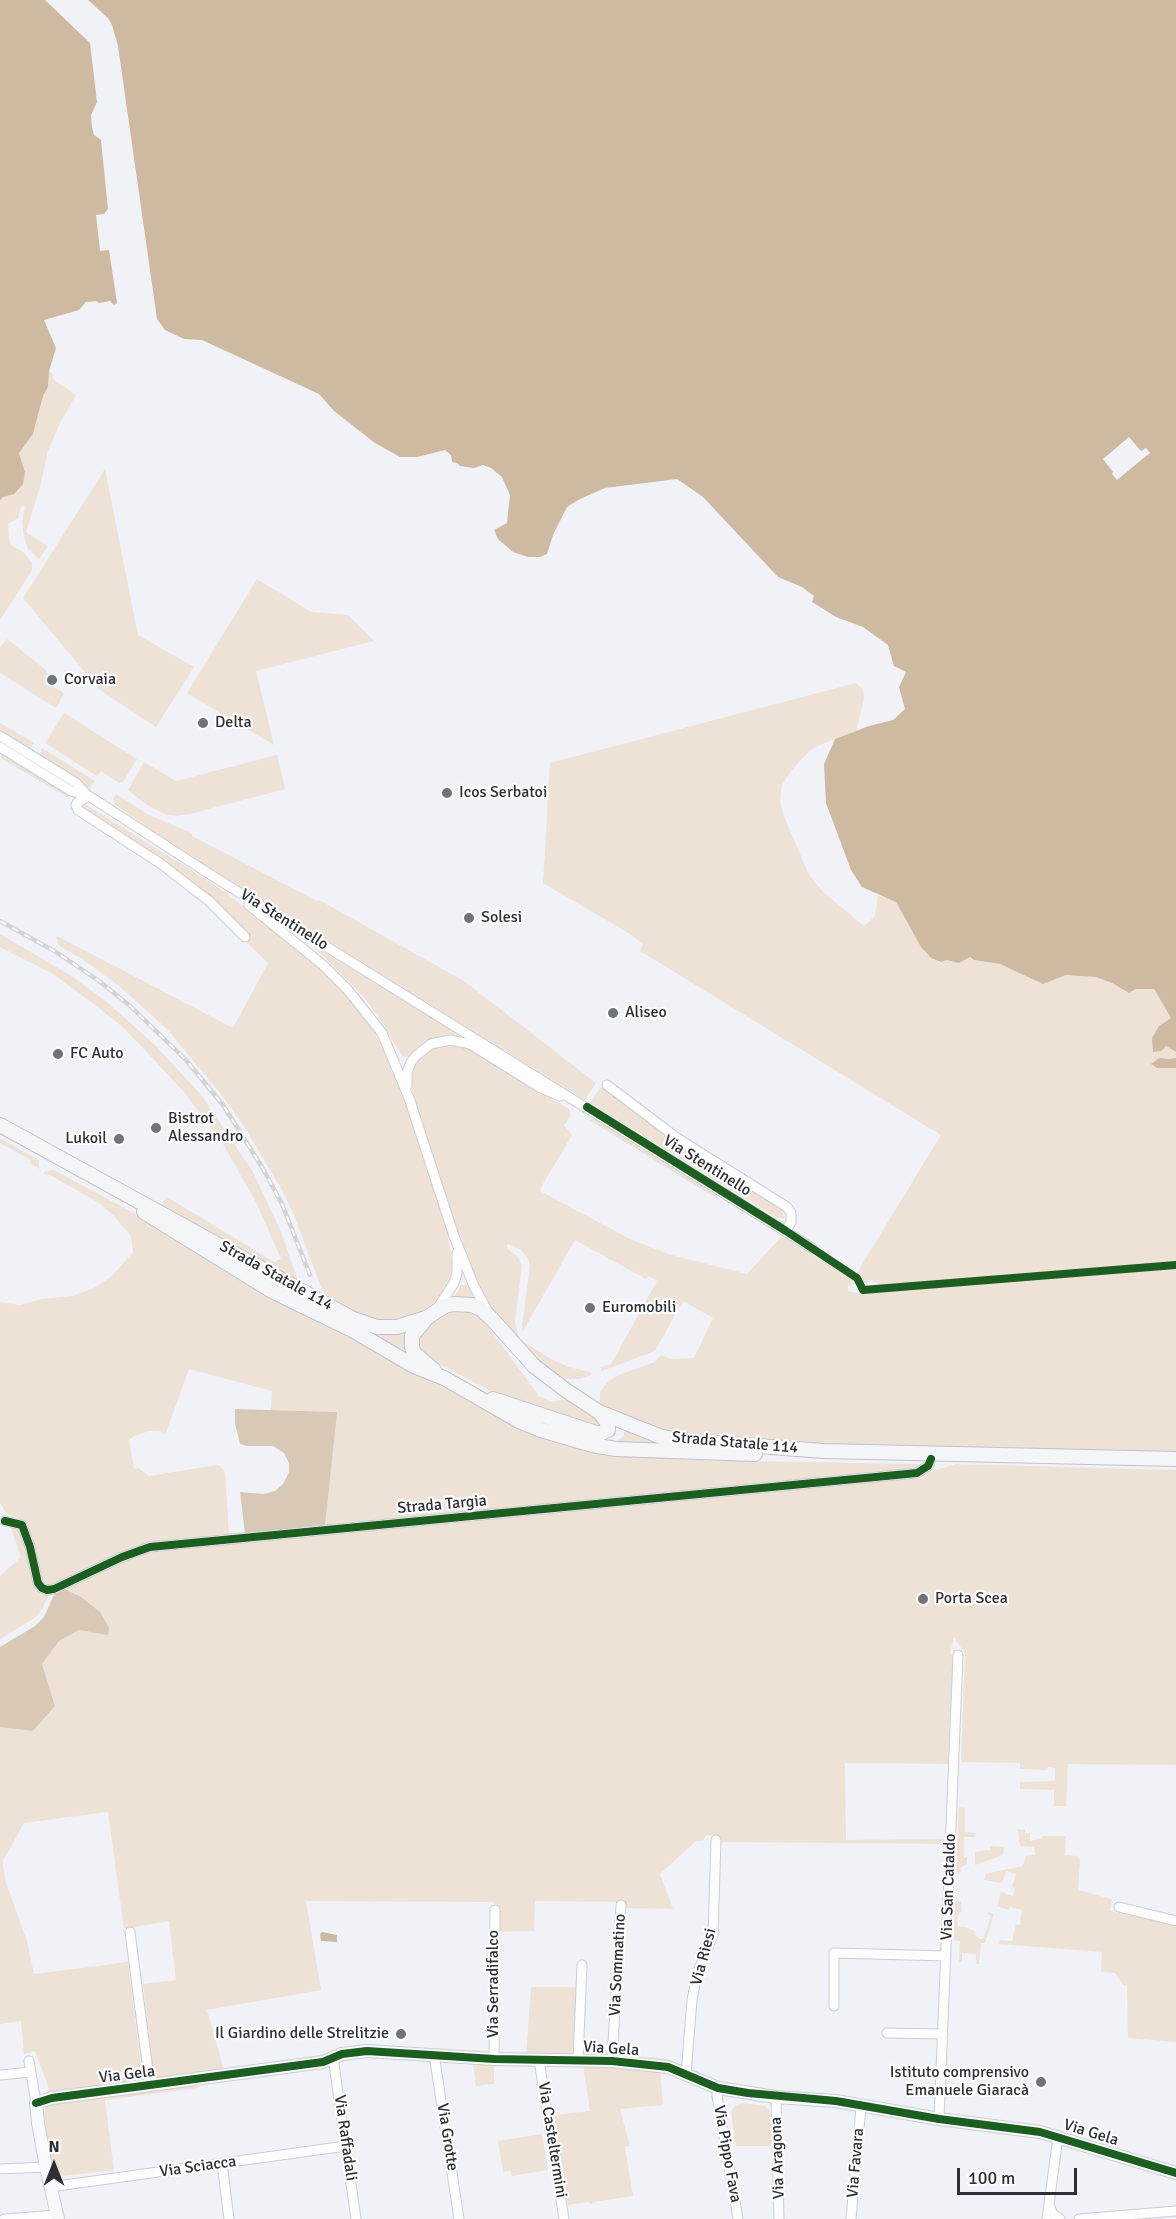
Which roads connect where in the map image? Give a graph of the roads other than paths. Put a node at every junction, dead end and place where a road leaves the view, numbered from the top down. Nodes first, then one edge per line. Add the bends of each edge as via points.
1 (0, 736) edge
2 (0, 747) edge
3 (89, 796) junction
4 (211, 875) junction
5 (245, 937) dead end
6 (315, 940) junction
7 (306, 949) junction
8 (607, 1085) dead end
9 (409, 1098) junction
10 (587, 1107) junction
11 (0, 1125) edge
12 (0, 1133) edge
13 (786, 1231) junction
14 (454, 1236) junction
15 (812, 1248) dead end
16 (430, 1315) junction
17 (492, 1319) junction
18 (444, 1378) junction
19 (473, 1394) junction
20 (599, 1412) junction
21 (931, 1459) junction
22 (1176, 1459) edge
23 (1176, 1466) edge
24 (5, 1521) dead end
25 (958, 1654) dead end
26 (716, 1840) dead end
27 (621, 1905) dead end
28 (1119, 1907) dead end
29 (495, 1910) dead end
30 (1176, 1921) edge
31 (130, 1932) dead end
32 (946, 1956) junction
33 (582, 1965) dead end
34 (834, 2006) dead end
35 (887, 2033) dead end
36 (943, 2034) junction
37 (434, 2054) junction
38 (333, 2057) junction
39 (494, 2059) junction
40 (539, 2060) junction
41 (578, 2060) junction
42 (29, 2061) dead end
43 (612, 2061) junction
44 (31, 2072) junction
45 (0, 2074) edge
46 (686, 2074) junction
47 (150, 2086) junction
48 (718, 2088) junction
49 (776, 2097) junction
50 (36, 2103) junction
51 (861, 2107) junction
52 (939, 2119) junction
53 (1058, 2137) junction
54 (346, 2146) junction
55 (222, 2163) junction
56 (46, 2167) junction
57 (0, 2169) edge
58 (1176, 2173) edge
59 (50, 2187) junction
60 (1049, 2205) junction
61 (1176, 2211) edge
62 (57, 2217) edge
63 (4, 2219) edge
64 (229, 2219) edge
65 (356, 2219) edge
66 (459, 2219) edge
67 (564, 2219) edge
68 (738, 2219) edge
69 (779, 2219) edge
70 (851, 2219) edge
71 (1047, 2219) edge
72 (1060, 2219) edge
73 (1078, 2219) edge
74 (1084, 2219) edge

1 - 3 street via 76,783
2 - 3 street, Via Stentinello via 71,791
3 - 4 street, Via Stentinello
3 - 5 street via 78,802 78,810 169,870 209,901
4 - 6 street, Via Stentinello
4 - 7 street
6 - 7 street via 308,941
6 - 10 street, Via Stentinello
7 - 9 street via 348,990 382,1033
8 - 13 street via 677,1137 787,1207 791,1222
9 - 10 street via 407,1073 411,1062 423,1048 450,1040 470,1044 539,1087
9 - 14 street
10 - 13 street, Via Stentinello
11 - 16 main road, Strada Statale 114 via 351,1318 389,1328
12 - 18 main road, Strada Statale 114 via 139,1209 272,1291
13 - 15 street, Via Stentinello
14 - 16 street via 457,1273 446,1297
14 - 17 street
16 - 17 main road, Strada Statale 114 via 445,1306 462,1304 481,1310
16 - 18 main road via 412,1336 412,1347
17 - 20 main road, Strada Statale 114 via 534,1366
18 - 19 main road, Strada Statale 114
19 - 20 main road via 599,1434 608,1430
19 - 21 main road, Strada Statale 114 via 541,1430 616,1449
20 - 22 main road, Strada Statale 114 via 676,1440 824,1451
21 - 23 main road, Strada Statale 114
21 - 24 street, Strada Targia via 917,1473 150,1547 54,1589 42,1588 38,1583 22,1525
25 - 32 street, Via San Cataldo
26 - 46 street, Via Riesi via 713,1935 697,1974
27 - 43 street, Via Sommatino
28 - 30 street
29 - 39 street, Via Serradifalco
31 - 47 street
32 - 34 street via 834,1953
32 - 36 street, Via San Cataldo
33 - 41 street
35 - 36 street
36 - 52 street, Via San Cataldo
37 - 38 street, Via Gela via 367,2051
37 - 39 street, Via Gela
37 - 66 street, Via Grotte
38 - 47 street, Via Gela via 323,2062
38 - 54 street, Via Raffadali
39 - 40 street, Via Gela
40 - 41 street, Via Gela
40 - 67 street, Via Casteltermini
41 - 43 street, Via Gela
42 - 44 street
43 - 46 street, Via Gela via 668,2067
44 - 45 street
44 - 50 street
46 - 48 street, Via Gela
47 - 50 street, Via Gela
48 - 49 street, Via Gela
48 - 68 street, Via Pippo Fava
49 - 51 street, Via Gela via 836,2101
49 - 69 street, Via Aragona
50 - 56 street
51 - 52 street, Via Gela
51 - 70 street, Via Favara
52 - 53 street, Via Gela via 1022,2128
53 - 58 street, Via Gela
53 - 60 street
54 - 55 street, Via Sciacca
54 - 65 street, Via Raffadali
55 - 59 street, Via Sciacca
55 - 64 street
56 - 57 street
56 - 59 street
59 - 62 street
60 - 71 street
60 - 72 street
61 - 74 street
62 - 63 street
73 - 74 street

